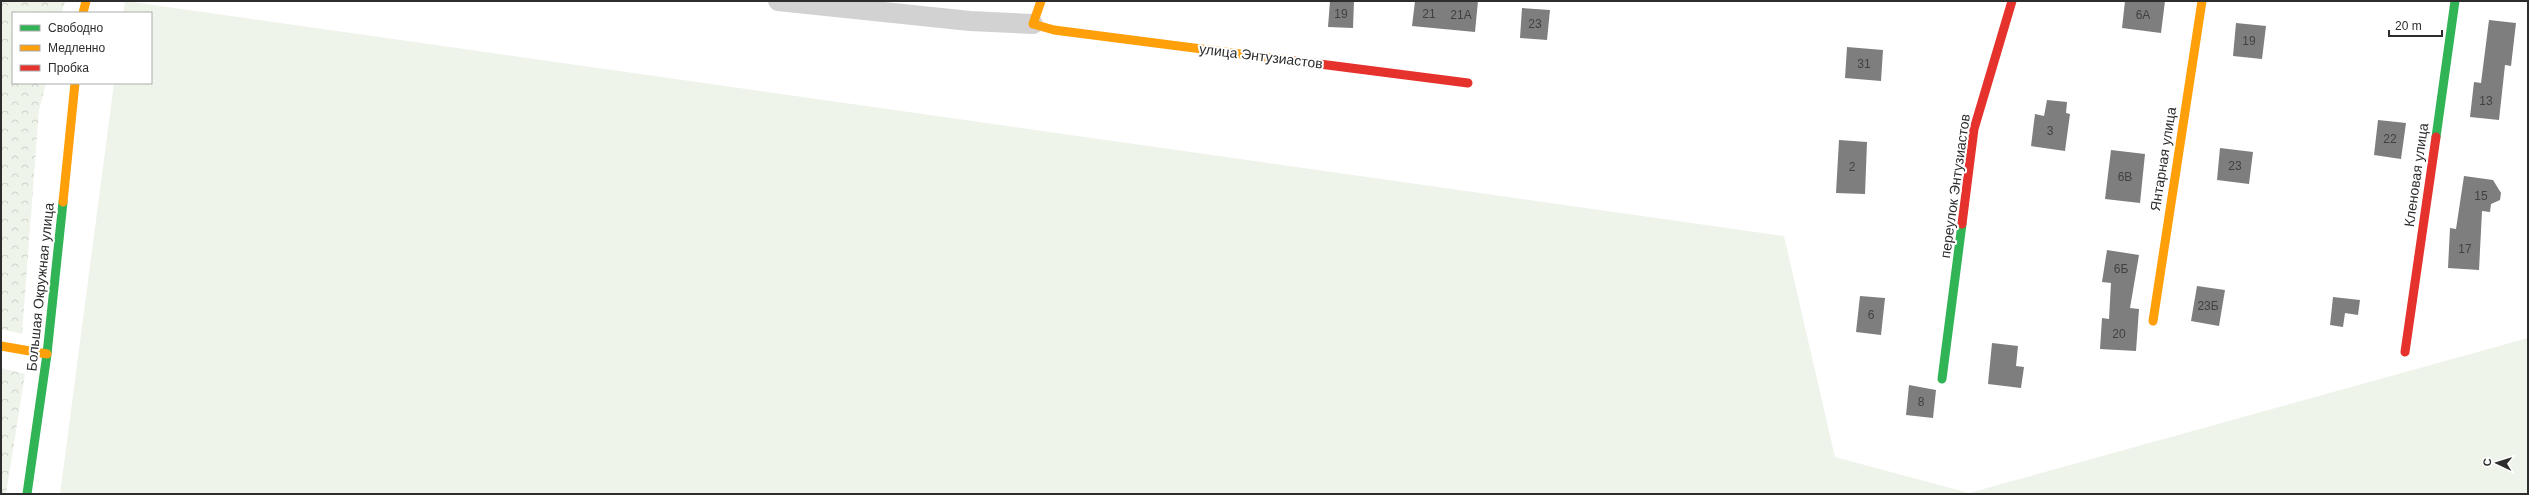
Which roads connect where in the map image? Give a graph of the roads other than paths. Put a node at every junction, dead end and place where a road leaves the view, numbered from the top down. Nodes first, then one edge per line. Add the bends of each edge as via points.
1 (86, 1) edge
2 (778, 1) edge
3 (1041, 1) edge
4 (2012, 1) edge
5 (2202, 1) edge
6 (2455, 1) edge
7 (83, 12) edge
8 (1033, 24) junction
9 (1468, 83) dead end
10 (75, 84) edge
11 (2153, 321) dead end
12 (1, 346) edge
13 (2405, 352) dead end
14 (47, 354) junction
15 (1942, 379) dead end
16 (27, 494) edge

1 - 7 street
2 - 8 street via 970,21
3 - 8 street
4 - 15 street, переулок Энтузиастов via 1974,129
5 - 11 street, Янтарная улица
6 - 13 street, Кленовая улица
8 - 9 street, улица Энтузиастов via 1054,30
10 - 14 street, Большая Окружная улица
12 - 14 street
14 - 16 street, Большая Окружная улица

